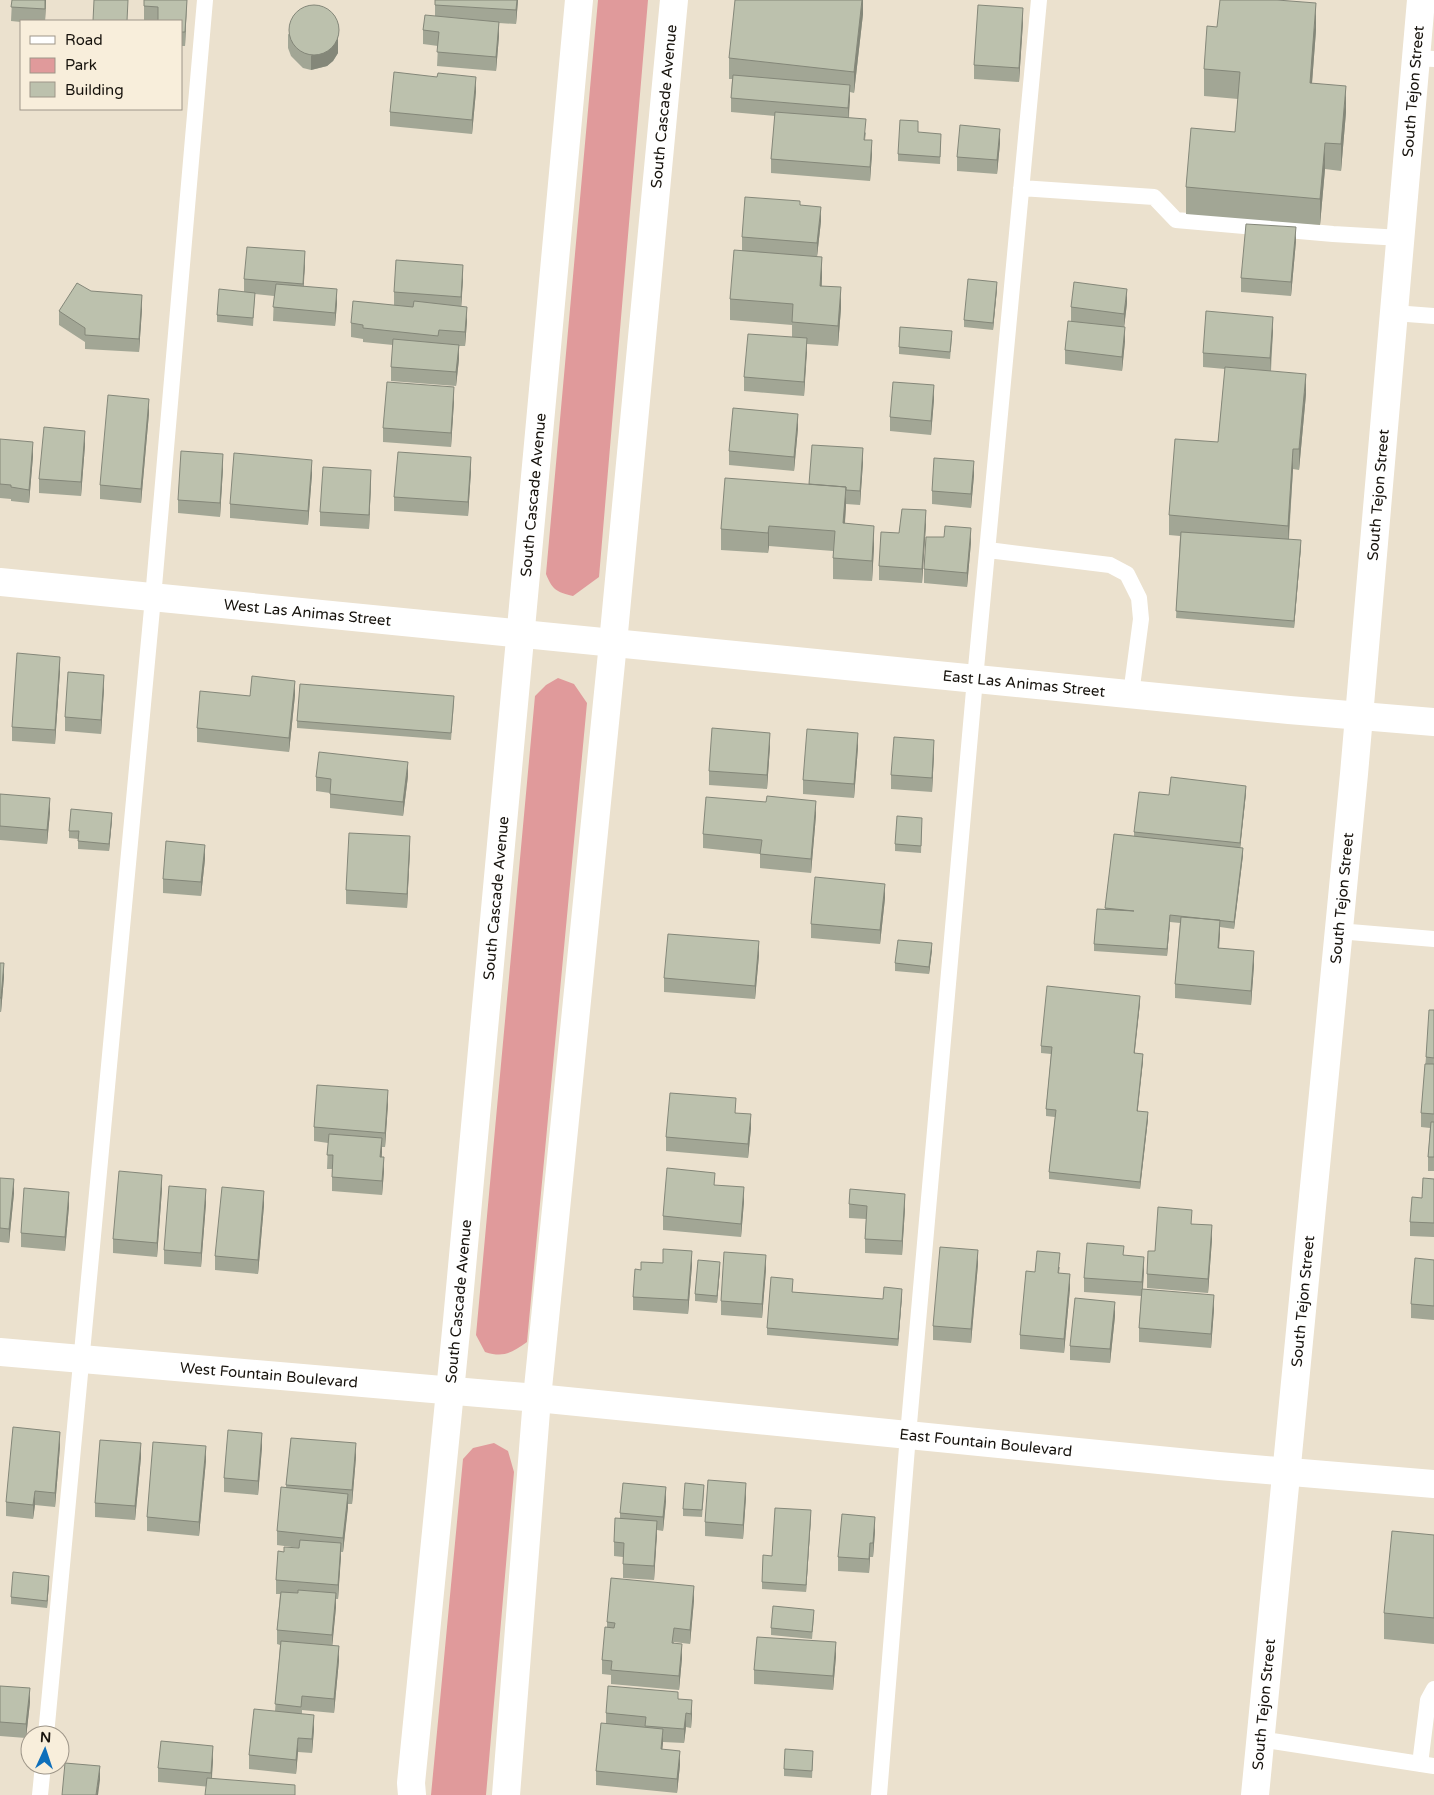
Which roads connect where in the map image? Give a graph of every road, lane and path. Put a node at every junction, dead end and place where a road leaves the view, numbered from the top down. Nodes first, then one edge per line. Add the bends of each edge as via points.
1 (205, 0) edge
2 (579, 0) edge
3 (674, 0) edge
4 (1039, 0) edge
5 (1421, 0) edge
6 (1425, 59) edge
7 (1021, 188) junction
8 (1400, 238) junction
9 (1394, 313) junction
10 (1434, 316) edge
11 (988, 550) junction
12 (0, 582) edge
13 (153, 598) junction
14 (521, 634) junction
15 (614, 643) junction
16 (975, 678) junction
17 (1131, 694) junction
18 (1359, 716) junction
19 (1434, 722) edge
20 (1338, 931) junction
21 (1434, 939) edge
22 (0, 1352) edge
23 (82, 1358) junction
24 (450, 1390) junction
25 (537, 1398) junction
26 (908, 1435) junction
27 (1286, 1472) junction
28 (1434, 1484) edge
29 (1434, 1689) edge
30 (47, 1725) edge
31 (1260, 1739) junction
32 (1427, 1765) edge
33 (42, 1775) edge
34 (40, 1795) edge
35 (412, 1795) edge
36 (506, 1795) edge
37 (879, 1795) edge
38 (1255, 1795) edge

1 - 13 lane
2 - 14 street, South Cascade Avenue
3 - 15 street, South Cascade Avenue
4 - 7 lane
5 - 6 street, South Tejon Street
6 - 8 street, South Tejon Street
7 - 8 lane via 1154,197 1176,220
7 - 11 lane
8 - 9 street, South Tejon Street
9 - 10 lane
9 - 18 street, South Tejon Street
11 - 16 lane
11 - 17 lane via 1110,565 1127,574 1140,598 1142,619
12 - 13 street, West Las Animas Street
13 - 14 street, West Las Animas Street
13 - 23 lane
14 - 15 street, West Las Animas Street
14 - 24 street, South Cascade Avenue
15 - 16 street, East Las Animas Street
15 - 25 street, South Cascade Avenue
16 - 17 street, East Las Animas Street
16 - 26 lane
17 - 18 street, East Las Animas Street
18 - 19 street, East Las Animas Street
18 - 20 street, South Tejon Street
20 - 21 lane
20 - 27 street, South Tejon Street
22 - 23 street, West Fountain Boulevard
23 - 24 street, West Fountain Boulevard
23 - 30 lane
24 - 25 street, West Fountain Boulevard
24 - 35 street, South Cascade Avenue
25 - 26 street, East Fountain Boulevard
25 - 36 street, South Cascade Avenue
26 - 27 street, East Fountain Boulevard
26 - 37 lane
27 - 28 street, East Fountain Boulevard
27 - 31 street, South Tejon Street
29 - 32 lane via 1428,1700
31 - 32 lane
31 - 38 street, South Tejon Street
33 - 34 lane

